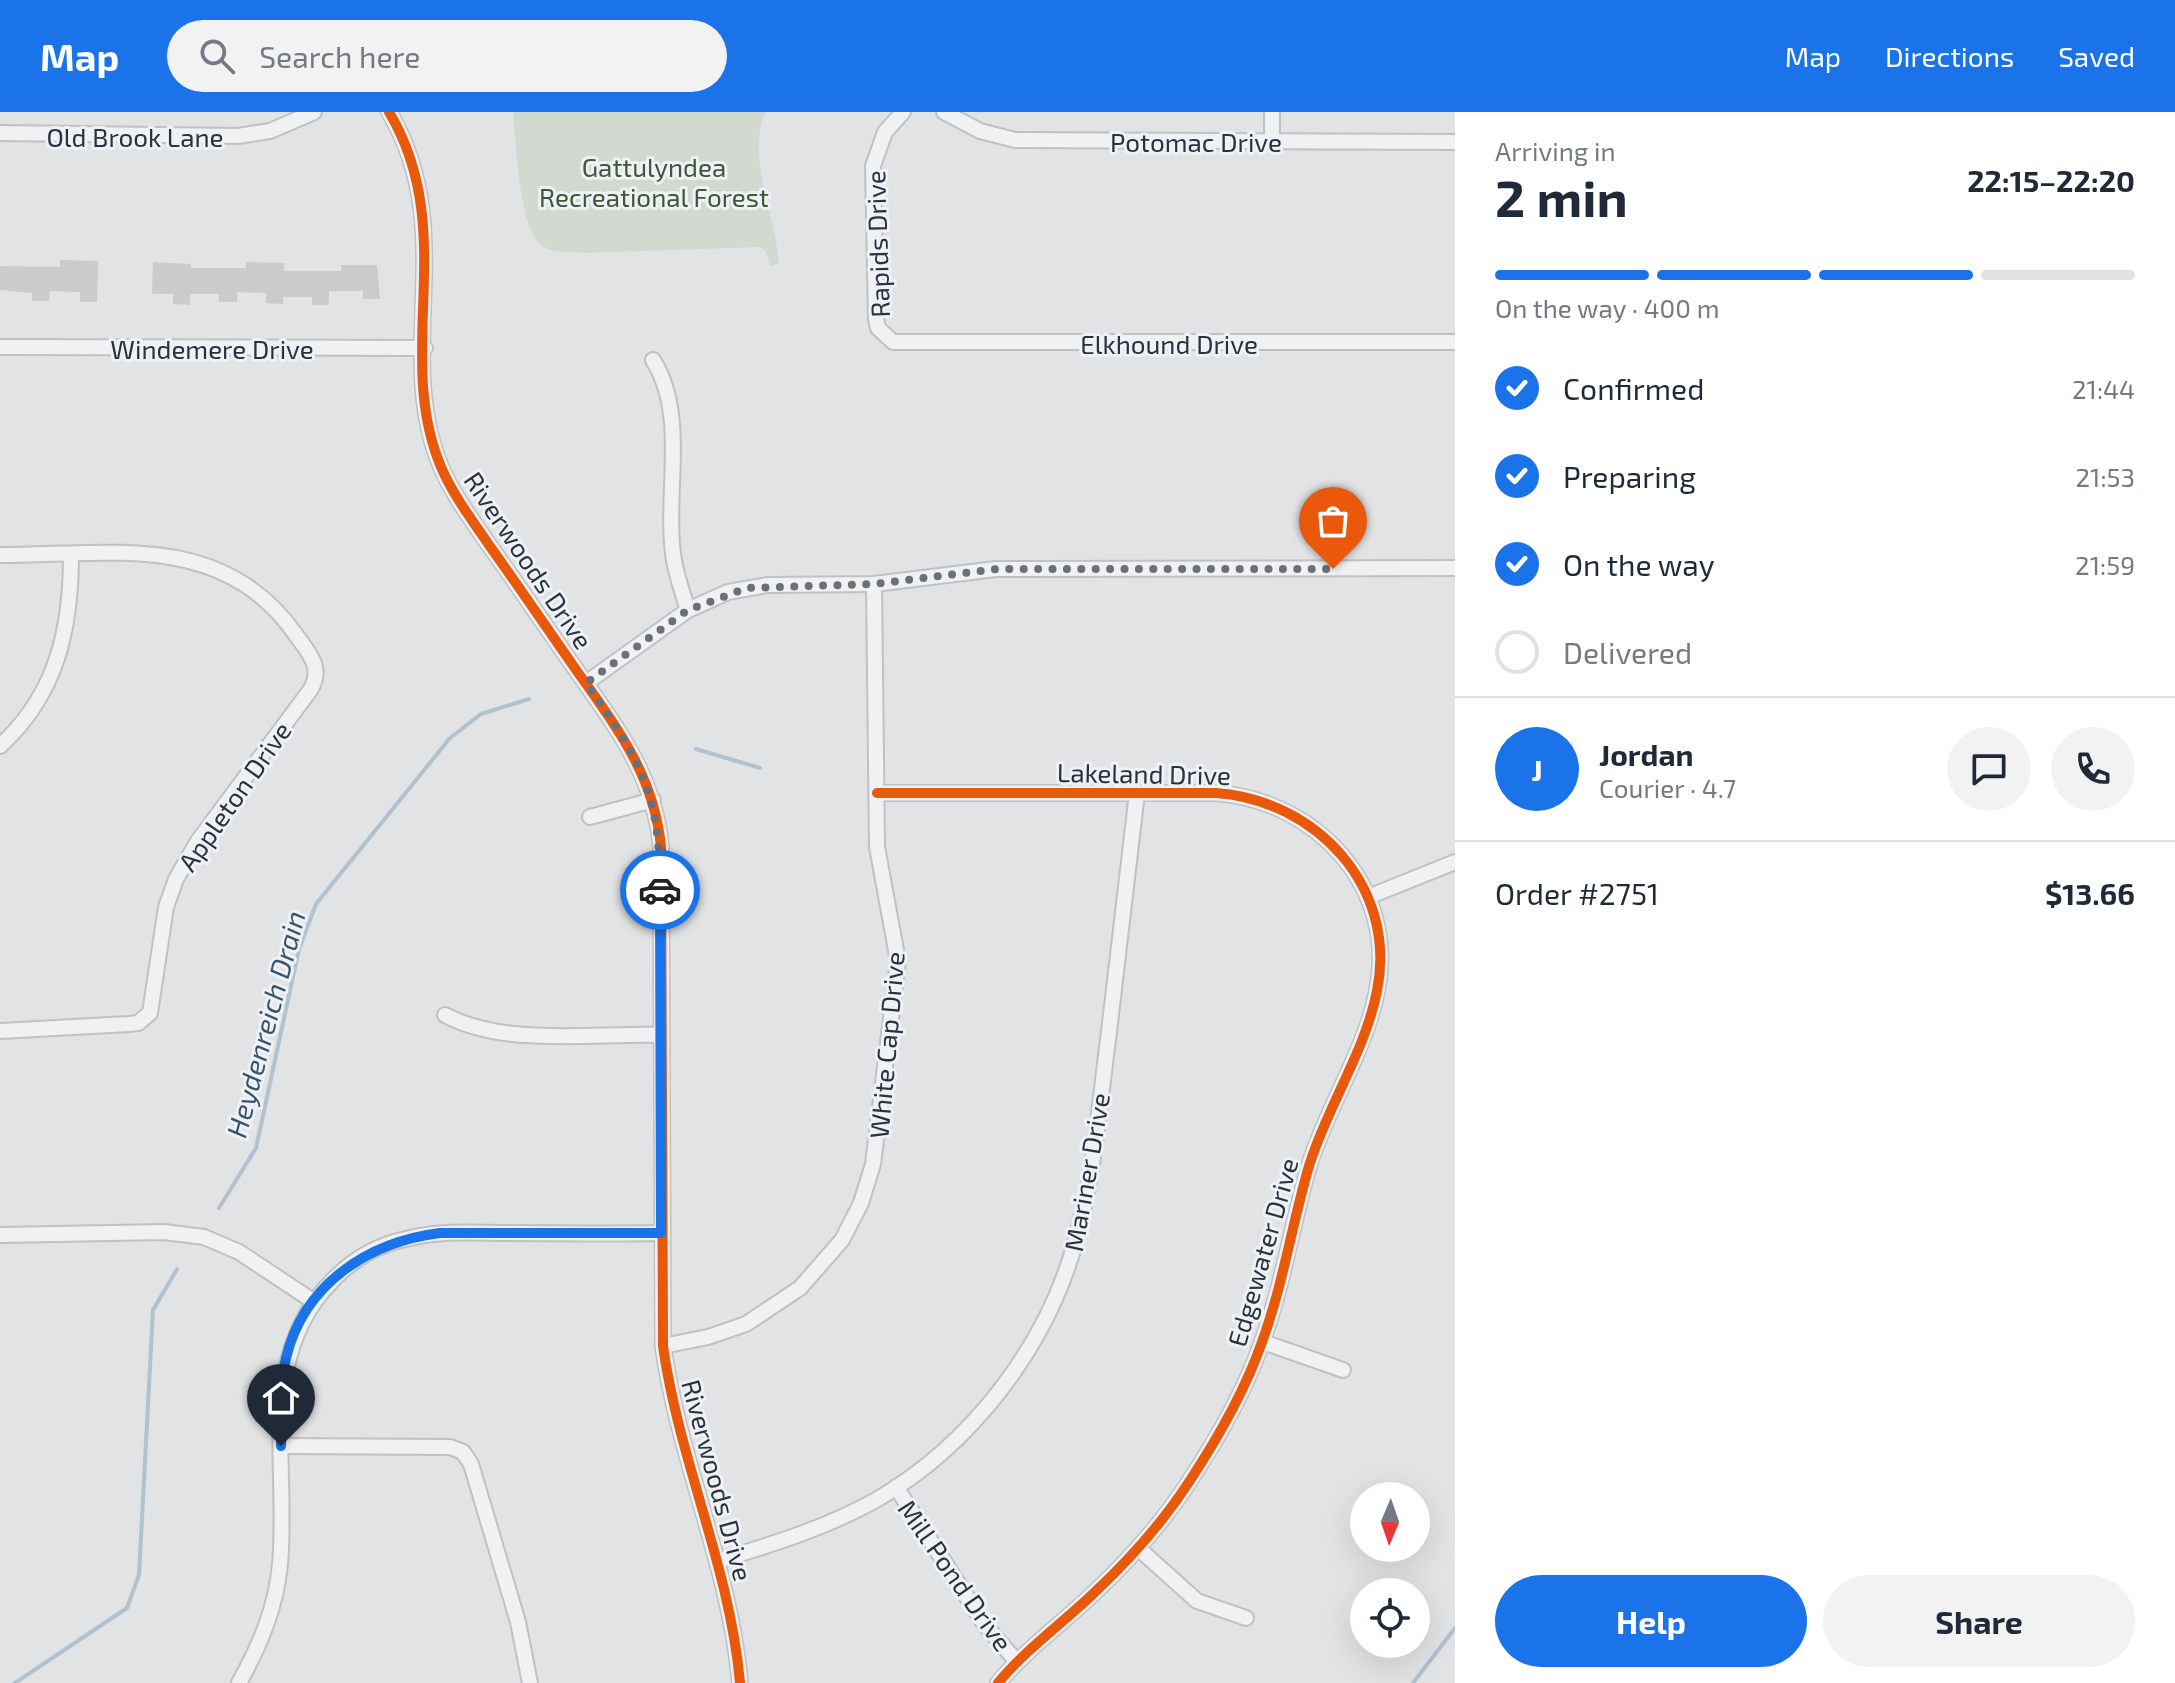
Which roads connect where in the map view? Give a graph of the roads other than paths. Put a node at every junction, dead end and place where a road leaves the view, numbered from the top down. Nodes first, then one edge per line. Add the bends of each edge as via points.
1 (314, 112) edge
2 (389, 112) edge
3 (903, 112) edge
4 (944, 112) edge
5 (1272, 112) edge
6 (0, 133) edge
7 (1272, 141) junction
8 (1455, 142) edge
9 (884, 336) joint
10 (1455, 342) edge
11 (0, 347) edge
12 (425, 348) junction
13 (653, 360) dead end
14 (0, 555) edge
15 (71, 555) junction
16 (1455, 568) edge
17 (874, 584) junction
18 (688, 610) junction
19 (586, 683) junction
20 (0, 746) edge
21 (877, 793) junction
22 (1137, 793) junction
23 (653, 800) junction
24 (590, 817) dead end
25 (1455, 862) edge
26 (1368, 897) junction
27 (445, 1015) dead end
28 (0, 1031) edge
29 (660, 1035) junction
30 (661, 1233) junction
31 (0, 1235) edge
32 (313, 1301) junction
33 (1263, 1342) junction
34 (663, 1346) junction
35 (1343, 1370) dead end
36 (281, 1446) junction
37 (896, 1487) junction
38 (1138, 1548) junction
39 (718, 1561) junction
40 (1246, 1618) dead end
41 (1017, 1662) junction
42 (239, 1683) edge
43 (530, 1683) edge
44 (740, 1683) edge
45 (998, 1683) edge

1 - 6 street, Old Brook Lane via 270,131 238,136
2 - 12 street, Riverwoods Drive via 416,169 424,212
3 - 9 street, Rapids Drive via 885,132 873,166 876,319
4 - 7 street, Potomac Drive via 980,131 1015,140
5 - 7 street
7 - 8 street, Potomac Drive
9 - 10 street, Elkhound Drive via 904,344
11 - 12 street, Windemere Drive
12 - 19 street, Riverwoods Drive via 430,431 450,486
13 - 18 street via 670,403 672,545
14 - 15 street
15 - 20 street via 69,619 59,658 30,714
15 - 28 street, Appleton Drive via 165,556 218,568 249,584 273,605 317,673 311,689 198,841 176,879 166,907 153,1006 145,1018 129,1024
16 - 17 street via 996,569
17 - 18 street via 747,588
17 - 21 street, White Cap Drive
18 - 19 street
19 - 23 street, Riverwoods Drive via 632,750
21 - 22 street, Lakeland Drive
21 - 34 street, White Cap Drive via 879,868 898,961 877,1145 861,1203 830,1257 785,1300 728,1331
22 - 26 street, Lakeland Drive via 1234,794 1284,809 1342,853
22 - 37 street, Mariner Drive via 1093,1156 1067,1269 1033,1341 1004,1385 953,1442
23 - 24 street
23 - 29 street, Riverwoods Drive via 661,847
25 - 26 street
26 - 33 street, Edgewater Drive via 1379,941 1377,991 1312,1159
27 - 29 street via 497,1033
29 - 30 street, Riverwoods Drive
30 - 32 street via 458,1232 406,1238 357,1259
30 - 34 street, Riverwoods Drive
31 - 32 street via 164,1232 204,1237 239,1252
32 - 36 street via 286,1359
33 - 35 street
33 - 38 street, Edgewater Drive via 1202,1462
34 - 39 street, Riverwoods Drive via 674,1415
36 - 42 street via 278,1581 263,1638
36 - 43 street via 450,1447 463,1452 518,1622
37 - 39 street, Mariner Drive via 824,1526
37 - 41 street, Mill Pond Drive via 976,1612
38 - 40 street via 1197,1601
38 - 41 street, Edgewater Drive
39 - 44 street, Riverwoods Drive
41 - 45 street, Edgewater Drive

